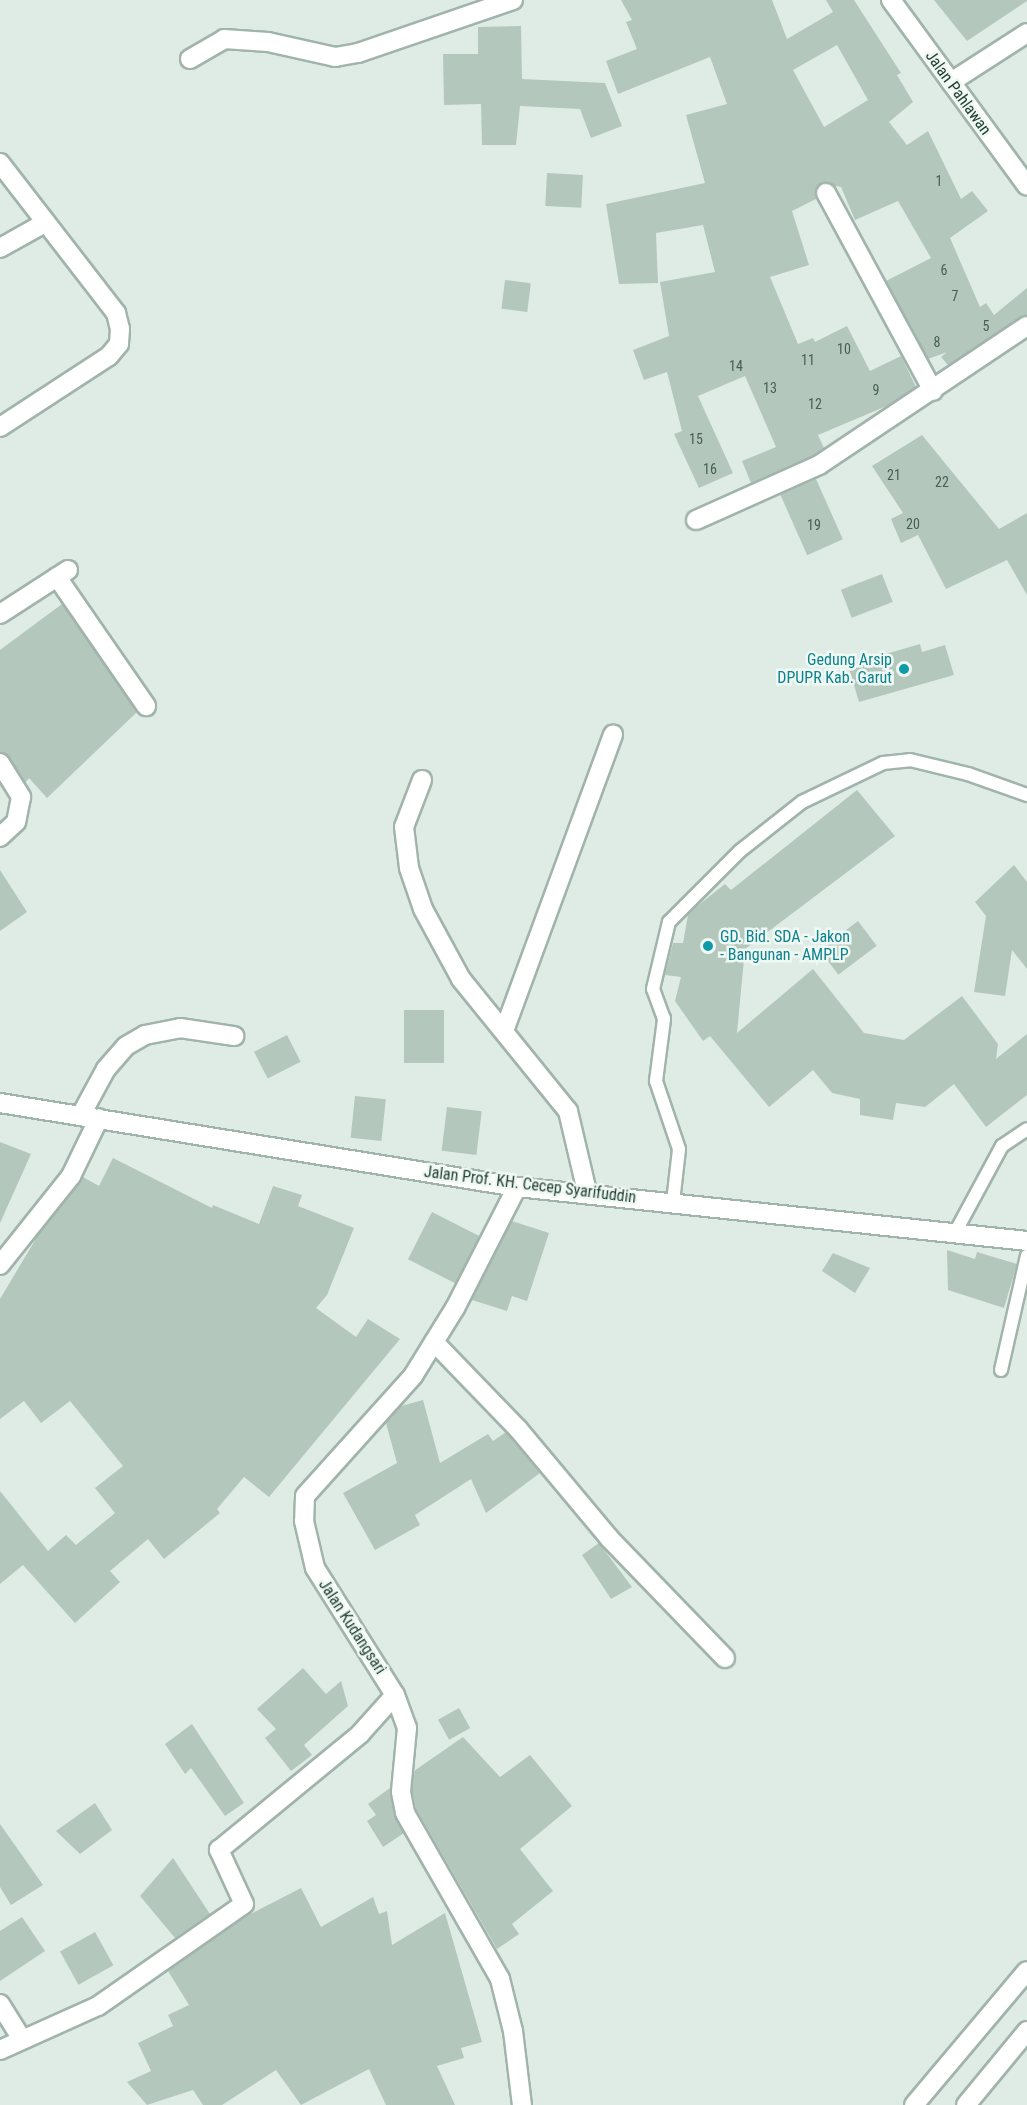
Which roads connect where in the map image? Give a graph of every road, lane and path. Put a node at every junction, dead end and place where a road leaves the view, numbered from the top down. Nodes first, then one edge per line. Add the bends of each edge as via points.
1 (513, 0) edge
2 (891, 0) edge
3 (1027, 33) edge
4 (190, 59) dead end
5 (951, 82) junction
6 (0, 163) edge
7 (1027, 186) edge
8 (826, 193) dead end
9 (45, 223) junction
10 (0, 248) edge
11 (1027, 326) edge
12 (933, 391) junction
13 (0, 427) edge
14 (696, 520) dead end
15 (0, 614) edge
16 (146, 706) dead end
17 (613, 734) dead end
18 (0, 763) edge
19 (422, 780) dead end
20 (1027, 795) edge
21 (0, 837) edge
22 (504, 1031) junction
23 (234, 1036) dead end
24 (0, 1103) edge
25 (90, 1116) junction
26 (1027, 1129) edge
27 (517, 1187) junction
28 (587, 1192) junction
29 (673, 1202) junction
30 (956, 1231) junction
31 (1027, 1241) edge
32 (1027, 1256) edge
33 (0, 1265) edge
34 (434, 1342) junction
35 (1001, 1370) dead end
36 (725, 1658) dead end
37 (395, 1695) junction
38 (1027, 1971) edge
39 (0, 2004) edge
40 (1027, 2031) edge
41 (21, 2038) junction
42 (0, 2050) edge
43 (522, 2105) edge
44 (914, 2105) edge
45 (966, 2105) edge

1 - 4 street via 347,55 224,39
2 - 5 street, Jalan Pahlawan
3 - 5 street
5 - 7 street, Jalan Pahlawan
6 - 9 street
8 - 12 street
9 - 10 street
9 - 13 street via 116,313 119,344 94,368
11 - 12 street
12 - 14 street via 819,465
15 - 16 street via 63,574
17 - 22 street
18 - 21 street via 21,797 16,822
19 - 22 street via 404,827 409,868 440,943 461,979
20 - 29 lane via 910,760 883,764 802,801 740,851 669,922 653,989 664,1019 656,1081 679,1149
22 - 28 street via 568,1111
23 - 25 street via 180,1028 145,1035 126,1046 106,1069
24 - 25 street, Jalan Prof. KH. Cecep Syarifuddin
25 - 27 street, Jalan Prof. KH. Cecep Syarifuddin
25 - 33 street via 71,1176
26 - 30 lane via 1002,1146
27 - 28 street, Jalan Prof. KH. Cecep Syarifuddin
27 - 34 street, Jalan Kudangsari
28 - 29 street, Jalan Prof. KH. Cecep Syarifuddin
29 - 30 street, Jalan Prof. KH. Cecep Syarifuddin
30 - 31 street, Jalan Prof. KH. Cecep Syarifuddin
32 - 35 lane
34 - 36 street via 518,1428 609,1538
34 - 37 street, Jalan Kudangsari via 413,1376 305,1496 304,1521 315,1568
37 - 41 street via 360,1734 219,1850 244,1904 98,2006
37 - 43 street, Jalan Kudangsari via 407,1728 401,1792 405,1814 500,1979 513,2031
38 - 44 street
39 - 41 street
40 - 45 street
41 - 42 street

